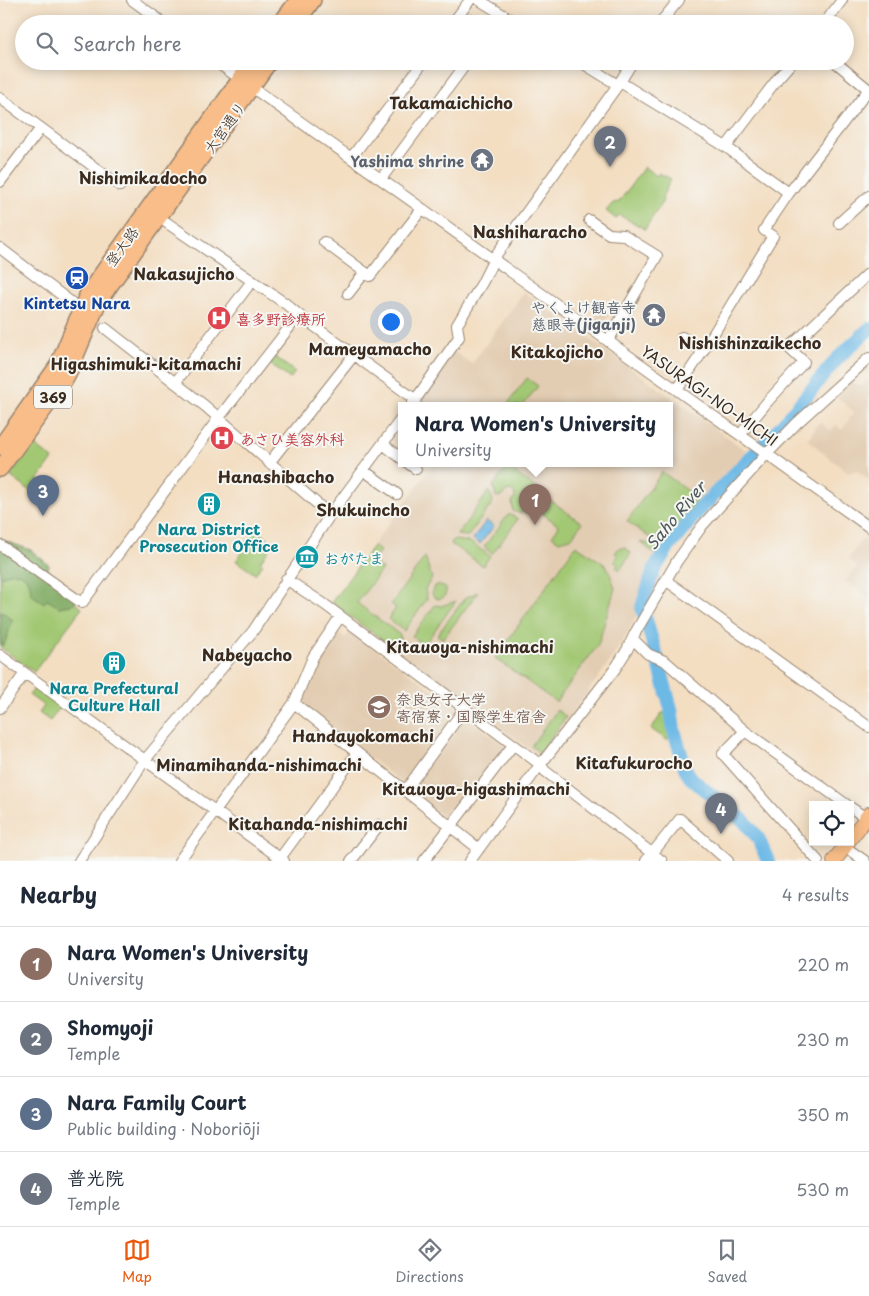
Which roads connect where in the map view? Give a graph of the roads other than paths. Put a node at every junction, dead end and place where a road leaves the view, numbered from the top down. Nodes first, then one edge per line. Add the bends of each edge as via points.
1 (132, 0) edge
2 (298, 0) edge
3 (313, 0) edge
4 (470, 0) edge
5 (479, 0) edge
6 (679, 0) edge
7 (842, 0) edge
8 (153, 15) edge
9 (287, 15) edge
10 (302, 15) edge
11 (459, 15) edge
12 (503, 15) edge
13 (666, 15) edge
14 (831, 15) edge
15 (228, 70) edge
16 (250, 70) edge
17 (260, 70) edge
18 (417, 70) edge
19 (461, 70) edge
20 (595, 70) edge
21 (628, 70) edge
22 (785, 70) edge
23 (845, 70) edge
24 (246, 83) junction
25 (619, 84) junction
26 (869, 89) edge
27 (0, 98) edge
28 (41, 128) junction
29 (726, 147) junction
30 (351, 158) junction
31 (382, 180) junction
32 (0, 182) edge
33 (120, 186) dead end
34 (789, 192) junction
35 (869, 196) edge
36 (422, 209) junction
37 (153, 214) junction
38 (589, 220) dead end
39 (839, 223) dead end
40 (324, 242) dead end
41 (0, 248) edge
42 (494, 261) junction
43 (365, 272) junction
44 (869, 273) edge
45 (252, 281) junction
46 (348, 294) dead end
47 (72, 303) dead end
48 (299, 315) junction
49 (104, 328) dead end
50 (682, 337) dead end
51 (608, 341) junction
52 (703, 351) junction
53 (354, 355) junction
54 (869, 358) edge
55 (175, 383) junction
56 (52, 387) junction
57 (677, 390) junction
58 (412, 402) edge
59 (414, 402) edge
60 (218, 419) junction
61 (398, 423) edge
62 (744, 430) dead end
63 (383, 444) junction
64 (0, 447) edge
65 (765, 453) junction
66 (398, 456) edge
67 (269, 463) junction
68 (0, 469) edge
69 (363, 470) junction
70 (397, 494) dead end
71 (330, 515) junction
72 (869, 527) edge
73 (0, 545) edge
74 (286, 578) junction
75 (666, 581) junction
76 (340, 617) junction
77 (633, 639) junction
78 (0, 655) edge
79 (25, 673) junction
80 (294, 703) junction
81 (0, 708) edge
82 (464, 709) junction
83 (869, 727) edge
84 (744, 731) junction
85 (513, 745) junction
86 (357, 753) junction
87 (144, 761) junction
88 (541, 765) junction
89 (405, 791) junction
90 (842, 801) edge
91 (854, 809) edge
92 (214, 812) junction
93 (868, 816) edge
94 (379, 825) dead end
95 (451, 827) junction
96 (854, 835) edge
97 (846, 846) edge
98 (851, 846) edge
99 (479, 849) junction
100 (649, 857) edge
101 (280, 860) edge
102 (79, 861) edge
103 (180, 861) edge
104 (352, 861) edge
105 (424, 861) edge
106 (470, 861) edge
107 (662, 861) edge
108 (728, 861) edge
109 (818, 861) edge
110 (834, 861) edge
111 (865, 861) edge

1 - 8 street
2 - 9 highway
3 - 10 highway
4 - 11 street
5 - 12 street
6 - 13 street
7 - 14 street
15 - 24 street, YASURAGI-NO-MICHI
16 - 24 highway, 大宮通り / 369
17 - 24 highway, 大宮通り / 369
18 - 30 street
19 - 31 street
20 - 25 street
21 - 25 street
22 - 29 street
23 - 26 street
24 - 30 street, YASURAGI-NO-MICHI
24 - 37 highway, 大宮通り / 369
25 - 29 street
25 - 42 street
26 - 34 street
27 - 28 street
28 - 32 street
28 - 33 street
29 - 34 street
30 - 31 street, YASURAGI-NO-MICHI
31 - 36 street, YASURAGI-NO-MICHI
34 - 52 street via 764,230 773,236
35 - 39 street
36 - 42 street, YASURAGI-NO-MICHI
36 - 43 street via 370,276
37 - 45 street
37 - 56 highway, 登大路 / 369 via 99,301 69,372
38 - 51 street via 609,234 623,235 657,256
40 - 43 street
41 - 47 street
42 - 51 street, YASURAGI-NO-MICHI
42 - 59 street via 457,325 459,337
43 - 46 street
44 - 62 street via 789,348 804,362
45 - 48 street
45 - 55 street
48 - 53 street
48 - 60 street
49 - 55 street
50 - 52 street
51 - 57 street, YASURAGI-NO-MICHI
52 - 57 street
53 - 58 street
53 - 67 street
54 - 65 street
55 - 60 street
56 - 64 highway, 369
56 - 68 highway, 369
57 - 65 street, YASURAGI-NO-MICHI
60 - 67 street
60 - 73 street via 82,603
61 - 63 street
63 - 66 street
63 - 69 street
65 - 72 street, YASURAGI-NO-MICHI
65 - 75 street via 702,526
67 - 71 street
69 - 70 street
69 - 71 street
71 - 74 street
74 - 76 street
74 - 87 street via 253,631
75 - 77 street
75 - 83 street
76 - 80 street via 313,657
76 - 82 street
77 - 84 street via 648,654 665,662
77 - 88 street via 615,670
78 - 79 street
79 - 81 street
79 - 87 street
80 - 86 street
80 - 92 street
82 - 85 street
82 - 89 street
84 - 90 street
84 - 109 street via 723,754
85 - 88 street
85 - 95 street
86 - 89 street
86 - 101 street
87 - 92 street
87 - 102 street
88 - 99 street
88 - 100 street
89 - 95 street
91 - 93 street
92 - 101 street
92 - 103 street
93 - 96 main road
94 - 104 street
95 - 99 street
95 - 105 street
97 - 110 main road
98 - 111 street
99 - 106 street
100 - 107 street
100 - 108 street via 680,819

